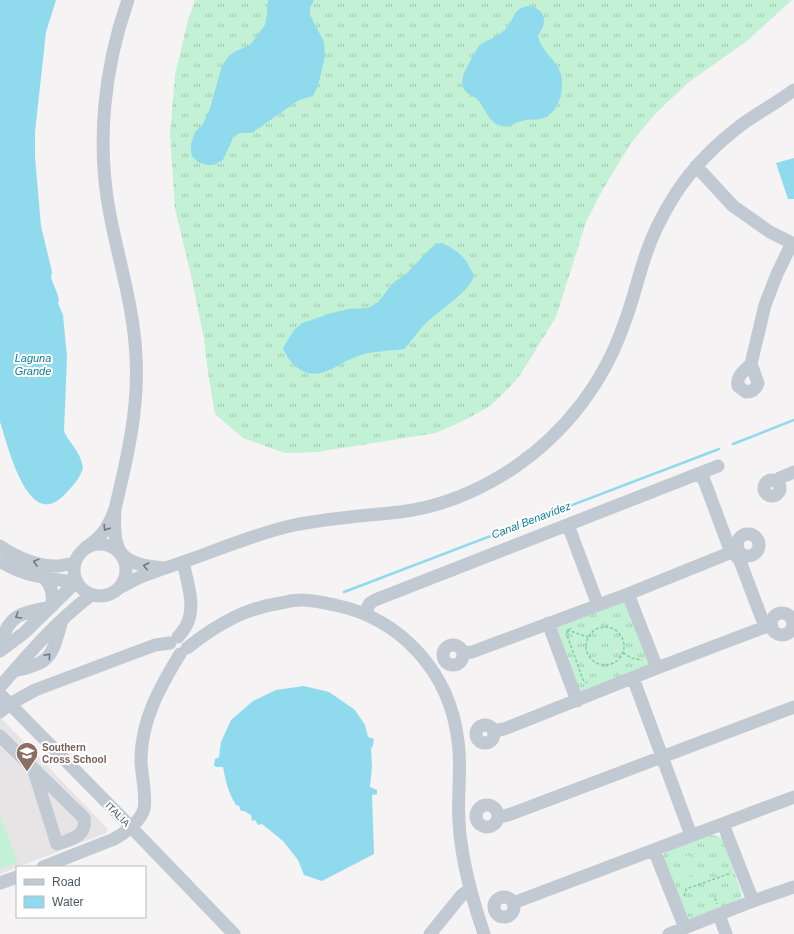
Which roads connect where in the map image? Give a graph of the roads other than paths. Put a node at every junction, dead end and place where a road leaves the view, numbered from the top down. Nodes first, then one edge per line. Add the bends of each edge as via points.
1 (128, 0) edge
2 (794, 90) edge
3 (696, 166) junction
4 (793, 243) edge
5 (751, 364) dead end
6 (718, 466) dead end
7 (794, 472) edge
8 (698, 474) junction
9 (776, 482) dead end
10 (115, 509) junction
11 (568, 524) junction
12 (0, 546) edge
13 (85, 548) junction
14 (735, 550) junction
15 (121, 554) junction
16 (0, 561) edge
17 (183, 562) junction
18 (74, 563) junction
19 (165, 568) junction
20 (45, 579) junction
21 (76, 582) junction
22 (121, 587) junction
23 (628, 594) junction
24 (91, 595) junction
25 (598, 605) junction
26 (51, 607) junction
27 (365, 613) junction
28 (548, 623) junction
29 (0, 644) edge
30 (179, 644) junction
31 (0, 651) edge
32 (463, 653) dead end
33 (657, 668) junction
34 (633, 678) junction
35 (0, 687) edge
36 (0, 694) edge
37 (577, 701) junction
38 (794, 707) edge
39 (5, 708) edge
40 (0, 736) edge
41 (458, 738) junction
42 (662, 757) junction
43 (33, 768) junction
44 (794, 797) edge
45 (498, 816) dead end
46 (723, 824) junction
47 (130, 826) junction
48 (691, 836) junction
49 (57, 844) junction
50 (654, 850) junction
51 (70, 857) junction
52 (46, 866) edge
53 (16, 877) edge
54 (0, 883) edge
55 (794, 887) edge
56 (470, 889) junction
57 (753, 901) junction
58 (514, 903) dead end
59 (719, 915) junction
60 (685, 928) junction
61 (234, 934) edge
62 (430, 934) edge
63 (484, 934) edge
64 (669, 934) edge
65 (726, 934) edge

1 - 10 street via 110,62 103,148 107,200 128,298 136,357 133,425
2 - 3 street via 744,123
3 - 4 street via 733,206 770,232
3 - 17 street via 675,194 658,224 646,251 625,322 609,360 575,413 538,450 488,483 456,498 401,512 290,526
4 - 5 street via 765,305
6 - 8 street
7 - 9 street
8 - 11 street
8 - 14 street via 704,480 729,547
10 -> 13 street via 105,531
10 - 15 street via 116,536
11 - 25 street
11 - 27 street via 375,600 370,603
18 -> 12 street via 59,566 32,562
13 - 15 street via 92,545 108,545
13 - 18 street
14 - 23 street
14 - 33 street via 769,627
19 -> 15 street via 140,565
15 - 22 street via 126,571
16 - 20 street via 22,572
17 - 19 street
17 - 30 street via 190,592 191,611
18 - 21 street
19 - 22 street
20 - 21 street
20 - 26 street via 52,589
21 - 24 street via 84,592
21 - 26 street
22 - 24 street via 107,596
23 - 25 street
23 - 33 street
35 -> 24 street via 14,671 33,667 49,656 62,620
25 - 28 street
26 -> 29 street via 23,613 17,617 5,629
26 - 31 street via 24,633
27 - 30 street via 341,606 302,600 272,604 255,608
27 - 41 street via 406,640 427,662 446,695
28 - 32 street via 472,652
28 - 37 street
30 - 39 street via 154,645 35,690
30 - 47 street via 145,726 141,758 145,804 141,815
33 - 34 street
34 - 37 street
34 - 42 street
36 - 39 street, ITALIA
37 - 41 street via 504,729 493,731 489,726 483,725 478,728 476,736
38 - 42 street
39 - 47 street, ITALIA
40 - 43 street
41 - 56 street via 459,822
42 - 45 street via 511,814
42 - 48 street
43 - 49 street
43 - 49 street via 84,818 85,824 77,837
44 - 46 street
46 - 48 street
46 - 57 street
47 - 51 street via 114,839
47 - 61 street, ITALIA
48 - 50 street
49 - 51 street via 59,849
50 - 58 street
50 - 60 street
51 - 52 street
53 - 54 street
55 - 57 street
56 - 62 street via 461,896
56 - 63 street
57 - 59 street
59 - 60 street
59 - 65 street
60 - 64 street

